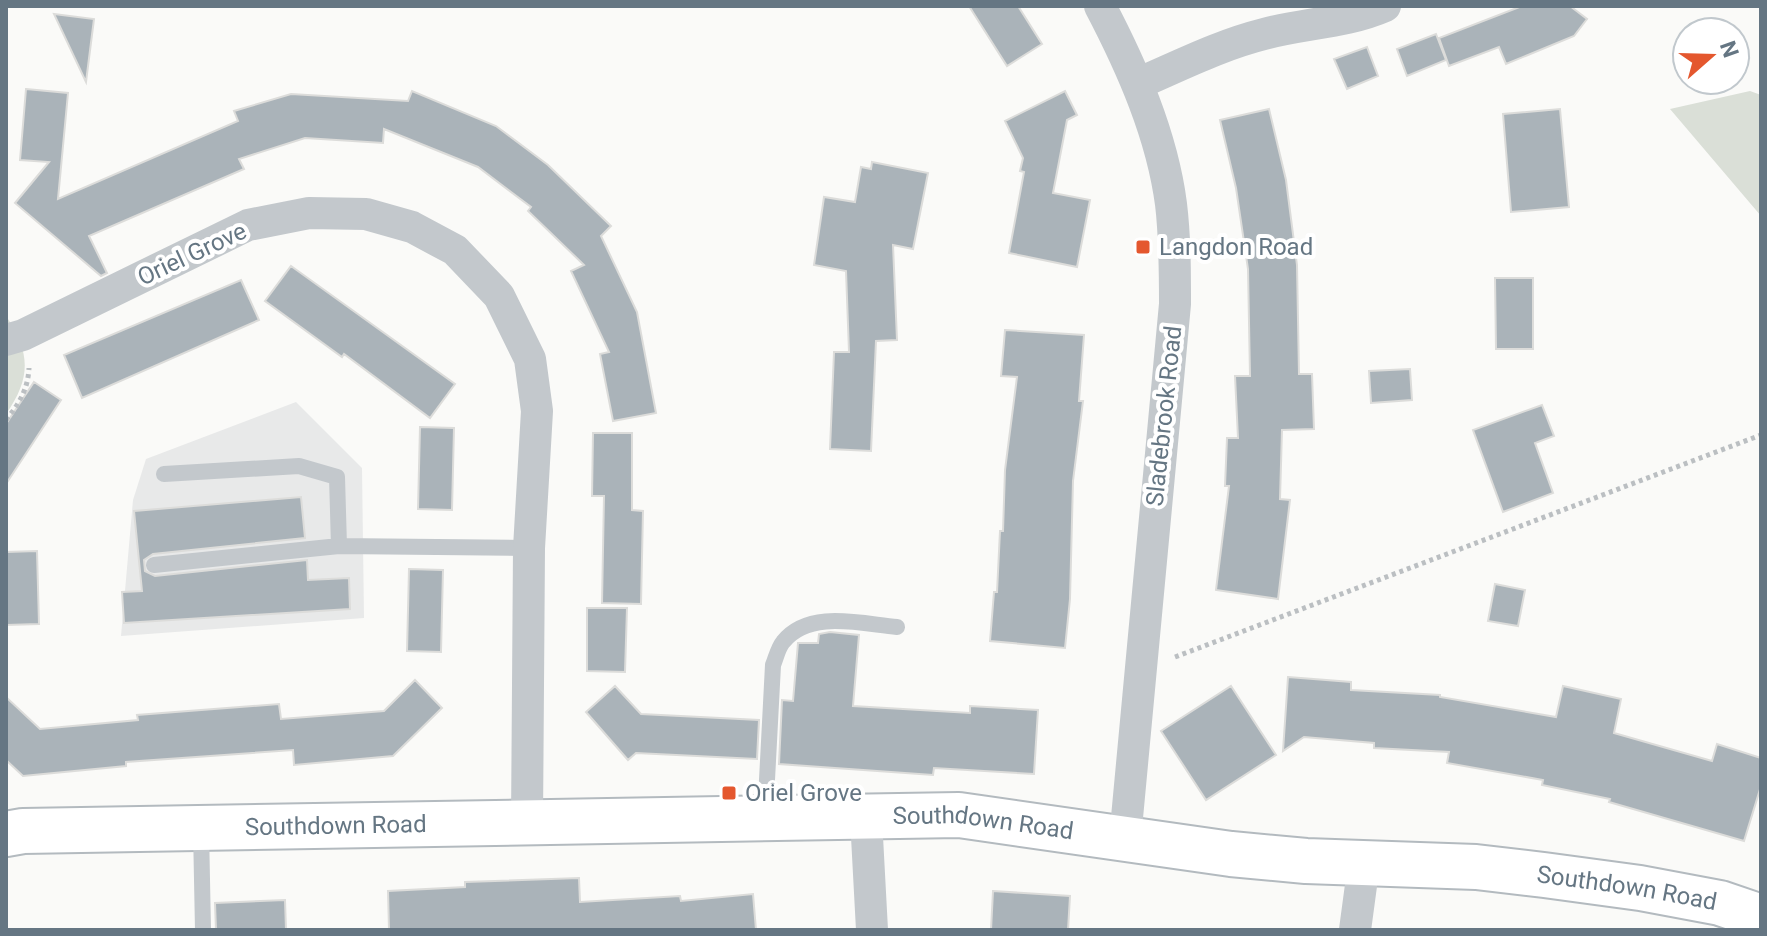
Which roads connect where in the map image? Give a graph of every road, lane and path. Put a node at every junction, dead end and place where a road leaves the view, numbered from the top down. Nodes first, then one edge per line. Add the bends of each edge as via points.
1 (1100, 6) edge
2 (1385, 6) edge
3 (1137, 84) junction
4 (14, 338) edge
5 (6, 420) edge
6 (1761, 435) edge
7 (164, 474) dead end
8 (339, 546) junction
9 (529, 548) junction
10 (154, 565) dead end
11 (897, 627) dead end
12 (1141, 670) junction
13 (866, 818) junction
14 (765, 819) junction
15 (527, 822) junction
16 (201, 828) junction
17 (6, 834) edge
18 (1125, 839) junction
19 (1364, 863) junction
20 (1761, 917) edge
21 (203, 930) edge
22 (872, 930) edge
23 (1355, 930) edge

1 - 3 street, Sladebrook Road
2 - 3 street via 1345,20 1265,34
3 - 12 street, Sladebrook Road via 1161,158 1175,247 1175,304
4 - 5 path via 29,353 28,380
4 - 9 street, Oriel Grove via 248,225 309,213 366,214 412,227 455,250 499,296 530,359 537,411
6 - 12 path
7 - 8 lane via 299,466 337,477
8 - 9 lane
8 - 10 lane
9 - 15 street, Oriel Grove
11 - 14 lane via 825,621 804,626 783,642 773,665
12 - 18 street, Sladebrook Road
13 - 14 street, Southdown Road
13 - 18 street, Southdown Road via 959,815
13 - 22 street
14 - 15 street, Southdown Road
15 - 16 street, Southdown Road
16 - 17 street, Southdown Road
16 - 21 lane
18 - 19 street, Southdown Road via 1231,854
19 - 20 street, Southdown Road via 1544,875 1720,903
19 - 23 street

